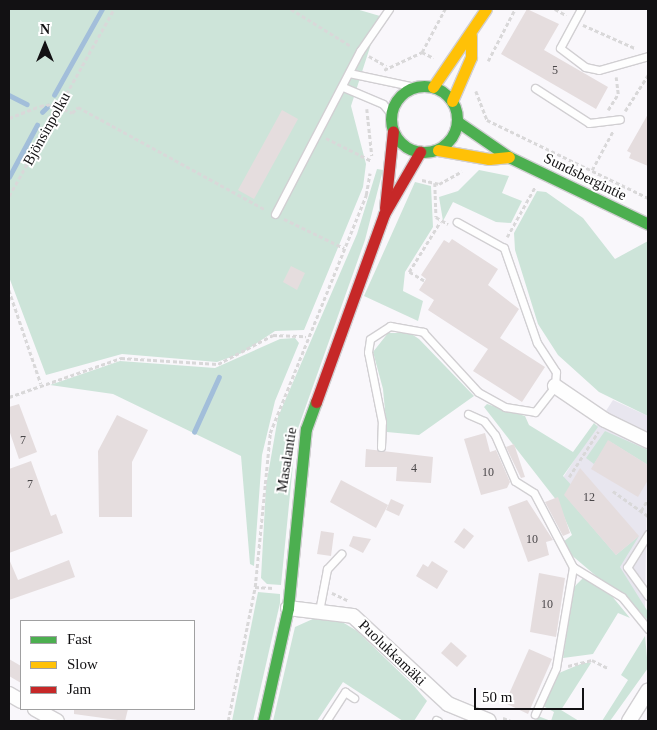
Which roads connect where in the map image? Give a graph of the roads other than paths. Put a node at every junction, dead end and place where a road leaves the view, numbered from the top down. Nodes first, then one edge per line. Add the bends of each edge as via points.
1 (389, 9) edge
2 (486, 9) edge
3 (581, 9) edge
4 (471, 36) junction
5 (648, 56) edge
6 (349, 73) junction
7 (343, 86) junction
8 (414, 87) junction
9 (433, 87) junction
10 (535, 88) dead end
11 (452, 101) junction
12 (391, 114) junction
13 (620, 119) dead end
14 (458, 122) junction
15 (393, 131) junction
16 (438, 150) junction
17 (420, 152) junction
18 (509, 157) junction
19 (275, 214) road end
20 (384, 214) junction
21 (457, 222) road end
22 (648, 224) edge
23 (555, 386) junction
24 (468, 414) dead end
25 (648, 441) edge
26 (381, 446) dead end
27 (648, 534) edge
28 (341, 554) dead end
29 (573, 567) junction
30 (648, 596) edge
31 (288, 608) junction
32 (319, 610) junction
33 (648, 629) edge
34 (648, 691) edge
35 (9, 694) edge
36 (354, 698) dead end
37 (20, 700) edge
38 (37, 710) edge
39 (535, 714) dead end
40 (53, 720) edge
41 (263, 721) edge
42 (326, 721) edge
43 (490, 721) edge
44 (629, 721) edge

1 - 6 lane
2 - 4 street
3 - 5 lane via 560,48 585,66 599,70
4 - 9 street
4 - 11 street via 465,74
6 - 7 lane
6 - 8 lane
7 - 12 lane via 383,104
7 - 19 lane
8 - 9 street
8 - 12 street via 397,100
9 - 11 street
10 - 13 lane via 589,123
11 - 14 street
12 - 15 street
14 - 16 street via 449,141
14 - 18 street, Sundsbergintie
15 - 17 street via 399,141
15 - 20 street, Masalantie
16 - 17 street
16 - 18 street, Sundsbergintie
17 - 20 street, Masalantie
18 - 22 street, Sundsbergintie
20 - 31 street, Masalantie via 302,446
21 - 23 lane via 502,247 537,343 556,372
23 - 25 street via 605,420
23 - 26 lane via 535,412 505,408 478,392 423,332 390,326 370,339 368,352 382,422
24 - 29 lane via 484,421 495,435 515,481 534,493
27 - 30 lane via 627,567
28 - 32 lane via 327,569
29 - 33 lane via 622,597
29 - 39 lane via 556,668
31 - 32 street, Puolukkamäki
31 - 41 street, Masalantie
32 - 43 street, Puolukkamäki via 353,616 448,704
34 - 44 street
35 - 37 street
36 - 42 lane via 345,692
38 - 40 street

